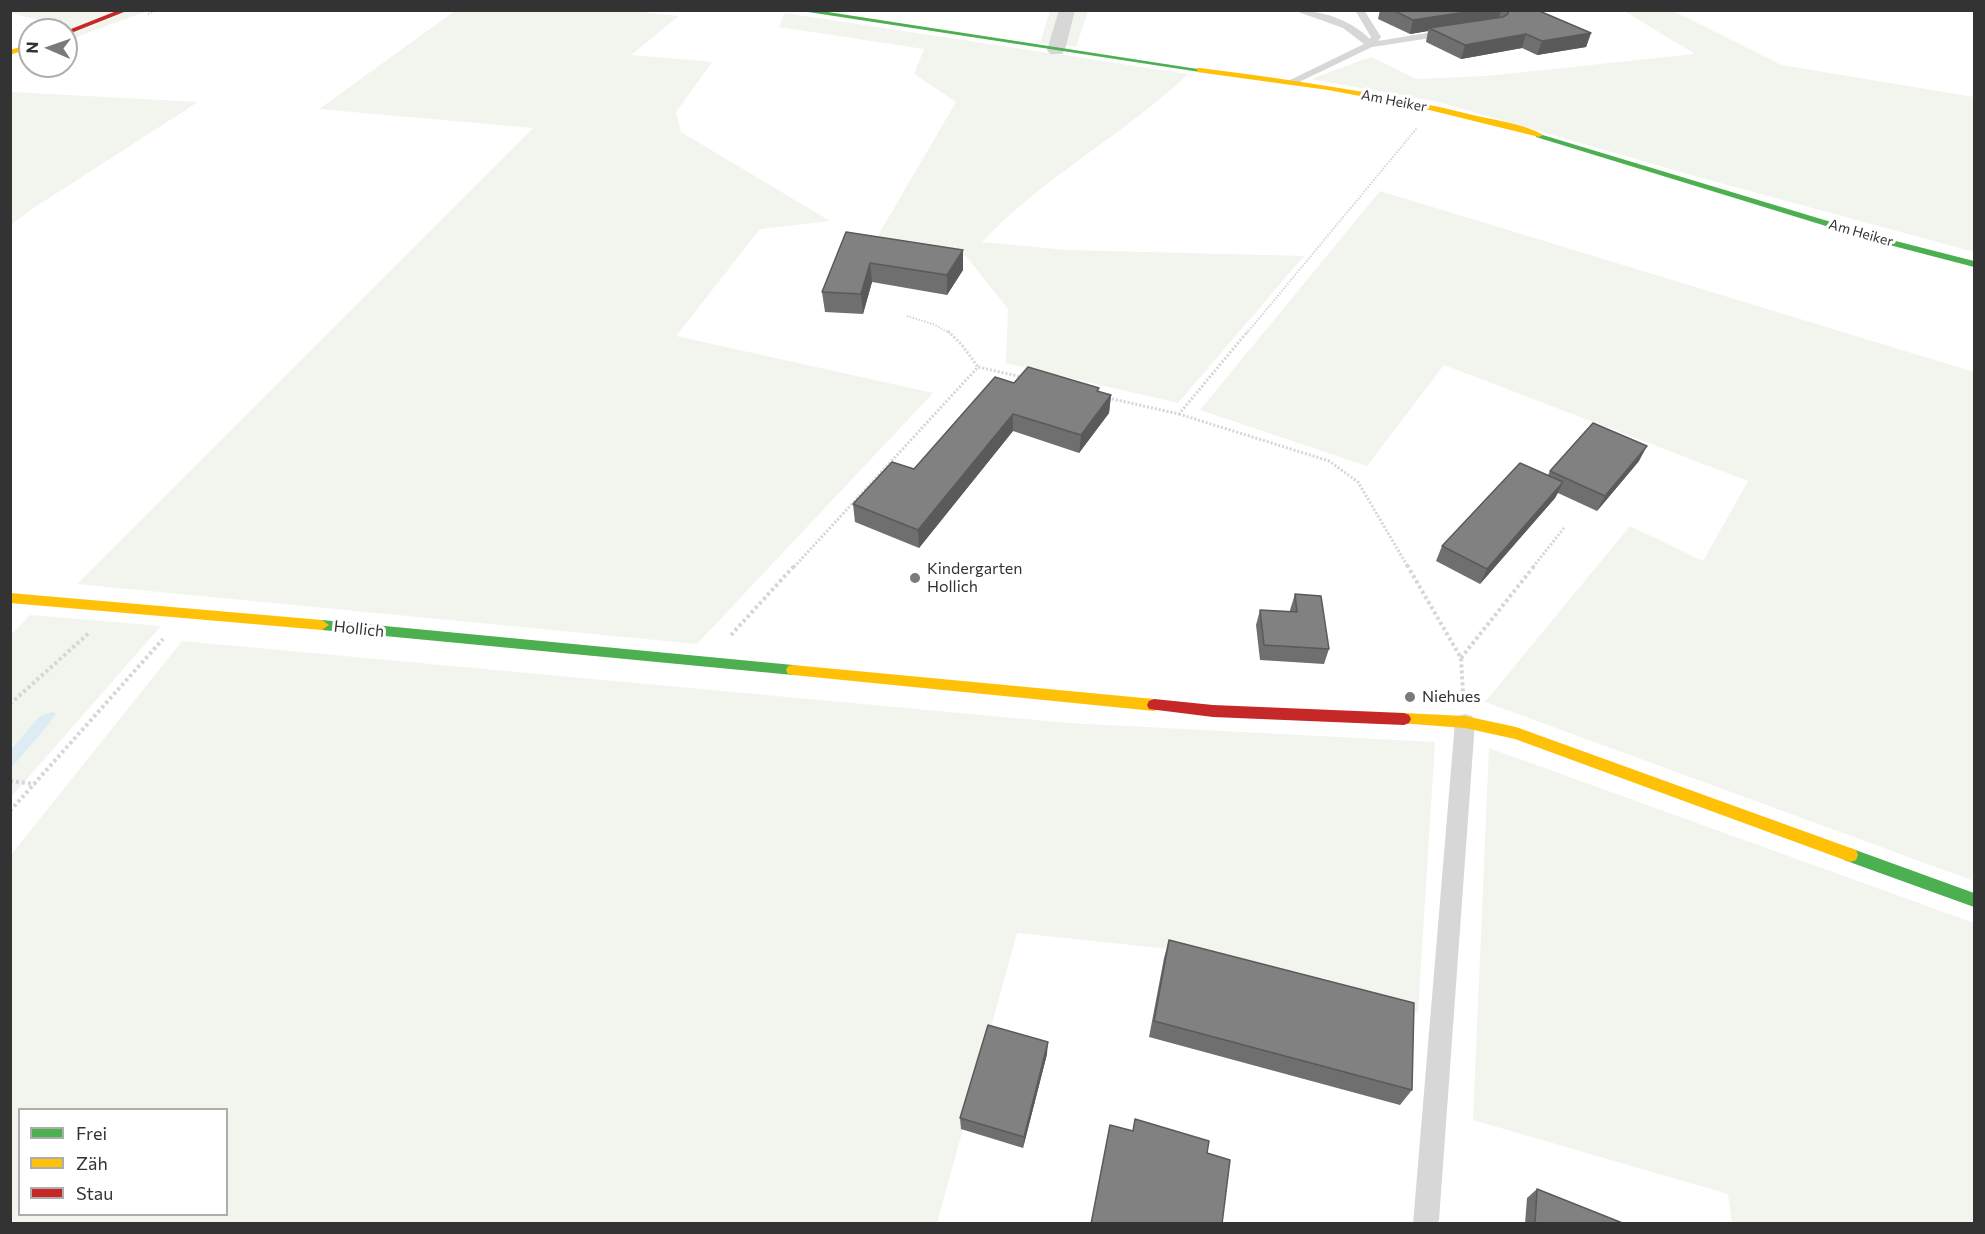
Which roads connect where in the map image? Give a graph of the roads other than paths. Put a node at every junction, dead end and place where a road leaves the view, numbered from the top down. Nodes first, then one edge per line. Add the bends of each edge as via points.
1 (126, 10) edge
2 (798, 10) edge
3 (1067, 10) edge
4 (1298, 10) edge
5 (1359, 10) edge
6 (78, 28) edge
7 (1463, 31) edge
8 (1370, 45) junction
9 (1056, 50) junction
10 (1293, 82) junction
11 (1974, 264) edge
12 (10, 598) edge
13 (1465, 722) junction
14 (1974, 900) edge
15 (1425, 1220) dead end

1 - 6 street
2 - 9 street, Am Heiker
3 - 9 street
4 - 8 lane via 1344,25
5 - 8 lane via 1376,37
7 - 8 lane
8 - 10 lane
9 - 10 street, Am Heiker
10 - 11 street, Am Heiker via 1514,127 1881,240
12 - 13 street, Hollich via 1213,711
13 - 14 street, Hollich via 1516,733
13 - 15 lane

